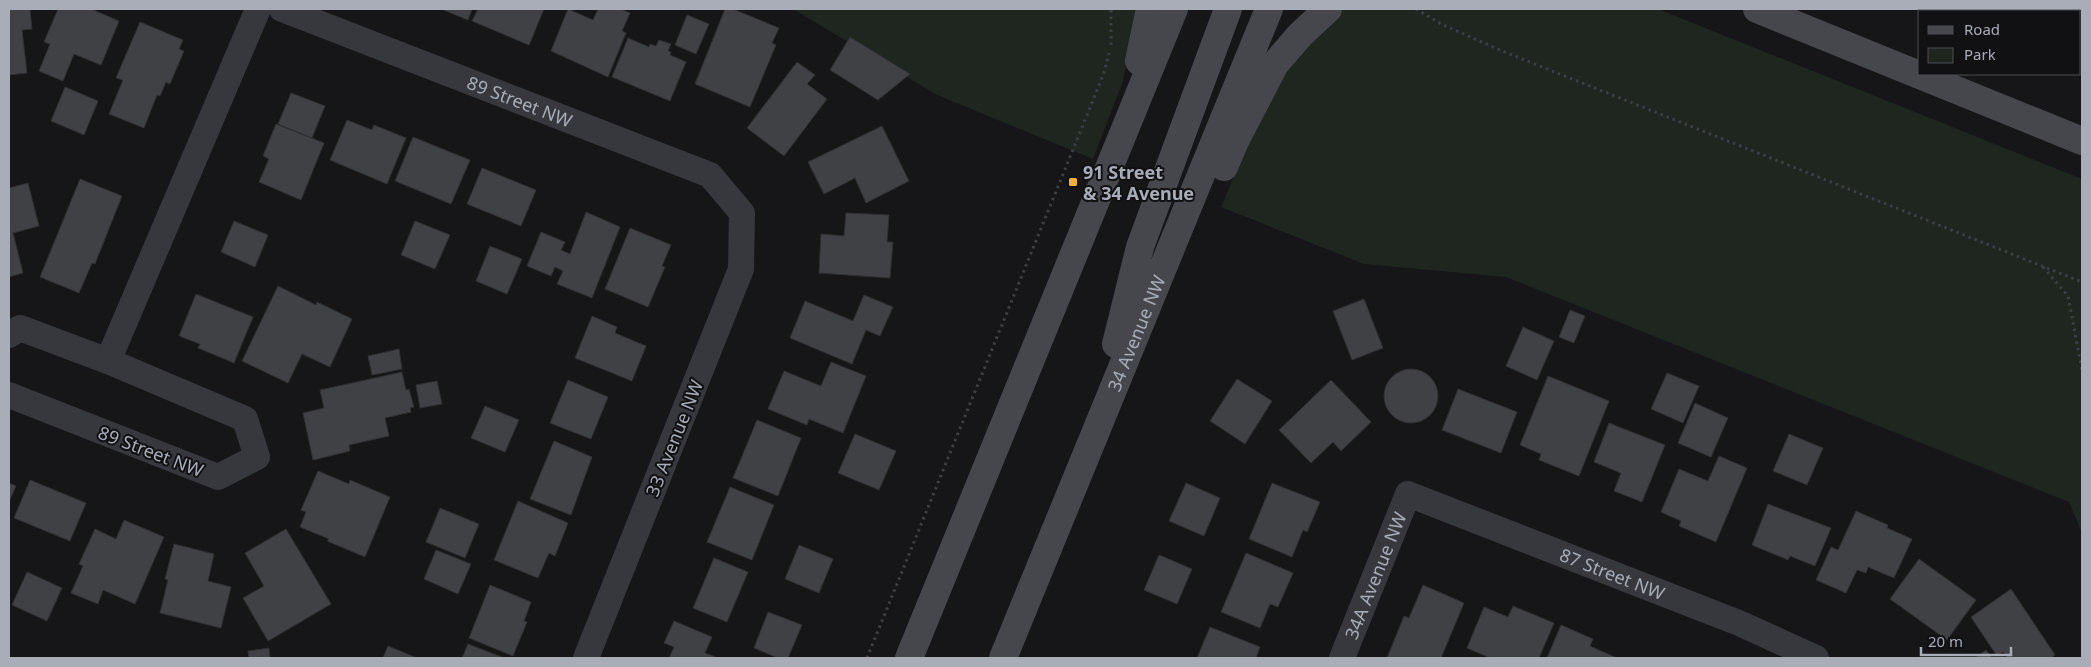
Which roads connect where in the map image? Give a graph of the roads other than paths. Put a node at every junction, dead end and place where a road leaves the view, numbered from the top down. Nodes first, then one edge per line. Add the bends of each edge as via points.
1 (258, 9) edge
2 (282, 9) edge
3 (1150, 9) edge
4 (1174, 9) edge
5 (1228, 9) edge
6 (1270, 9) edge
7 (1328, 9) edge
8 (1756, 9) edge
9 (1918, 75) edge
10 (1919, 75) edge
11 (1122, 136) junction
12 (2082, 141) edge
13 (742, 213) joint
14 (9, 335) edge
15 (108, 361) junction
16 (9, 395) edge
17 (1096, 428) junction
18 (1408, 494) joint
19 (586, 658) edge
20 (909, 658) edge
21 (1003, 658) edge
22 (1342, 658) edge
23 (1816, 658) edge

1 - 15 street
2 - 13 street, 89 Street NW via 710,175
3 - 11 main road
4 - 11 main road
5 - 17 main road via 1140,247
6 - 17 main road, 34 Avenue NW
7 - 17 main road via 1275,64 1235,141 1186,261
8 - 9 main road
10 - 12 main road
11 - 20 main road
13 - 19 street, 33 Avenue NW via 741,269
14 - 15 street, 89 Street NW via 20,328
15 - 16 street, 89 Street NW via 245,419 257,457 218,477
17 - 21 main road, 34 Avenue NW
18 - 22 street, 34A Avenue NW
18 - 23 street, 87 Street NW via 1738,623

